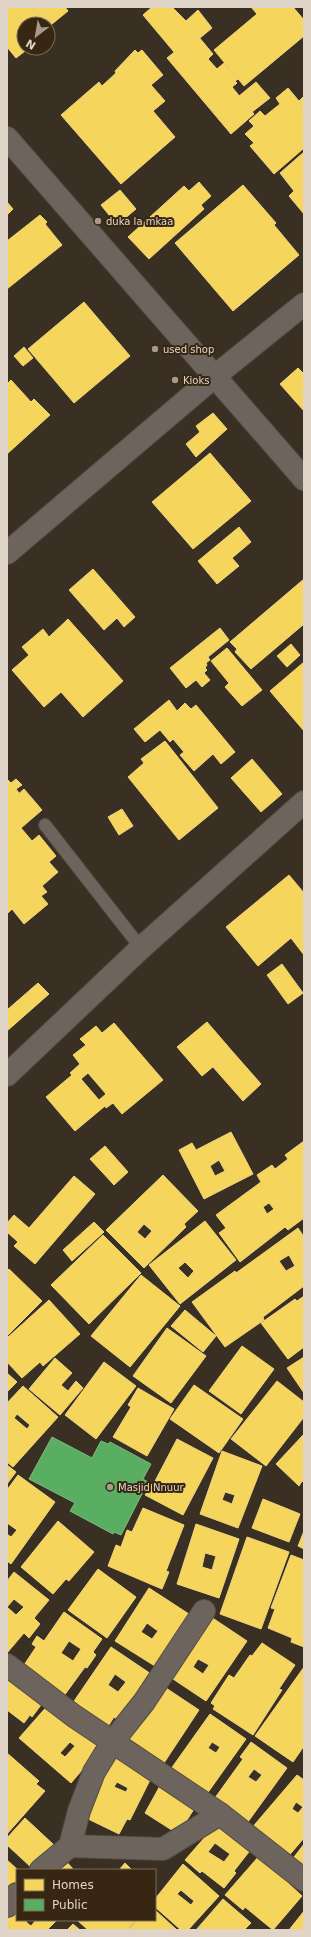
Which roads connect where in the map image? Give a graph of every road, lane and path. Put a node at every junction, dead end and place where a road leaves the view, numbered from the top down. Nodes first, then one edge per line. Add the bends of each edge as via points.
1 (7, 138) edge
2 (304, 304) edge
3 (215, 376) junction
4 (304, 479) edge
5 (7, 553) edge
6 (304, 802) edge
7 (45, 825) dead end
8 (141, 948) junction
9 (7, 1074) edge
10 (204, 1611) dead end
11 (7, 1664) edge
12 (113, 1742) junction
13 (220, 1814) junction
14 (70, 1846) junction
15 (42, 1869) edge
16 (304, 1880) edge
17 (16, 1895) edge
18 (7, 1906) edge

1 - 3 street
2 - 3 street
3 - 4 street
3 - 5 street
6 - 8 street
7 - 8 lane
8 - 9 street
10 - 12 street via 144,1702
11 - 12 street via 74,1716
12 - 13 street
12 - 14 street via 94,1772 78,1811
13 - 14 street via 163,1849
13 - 16 street
14 - 15 street
17 - 18 street

